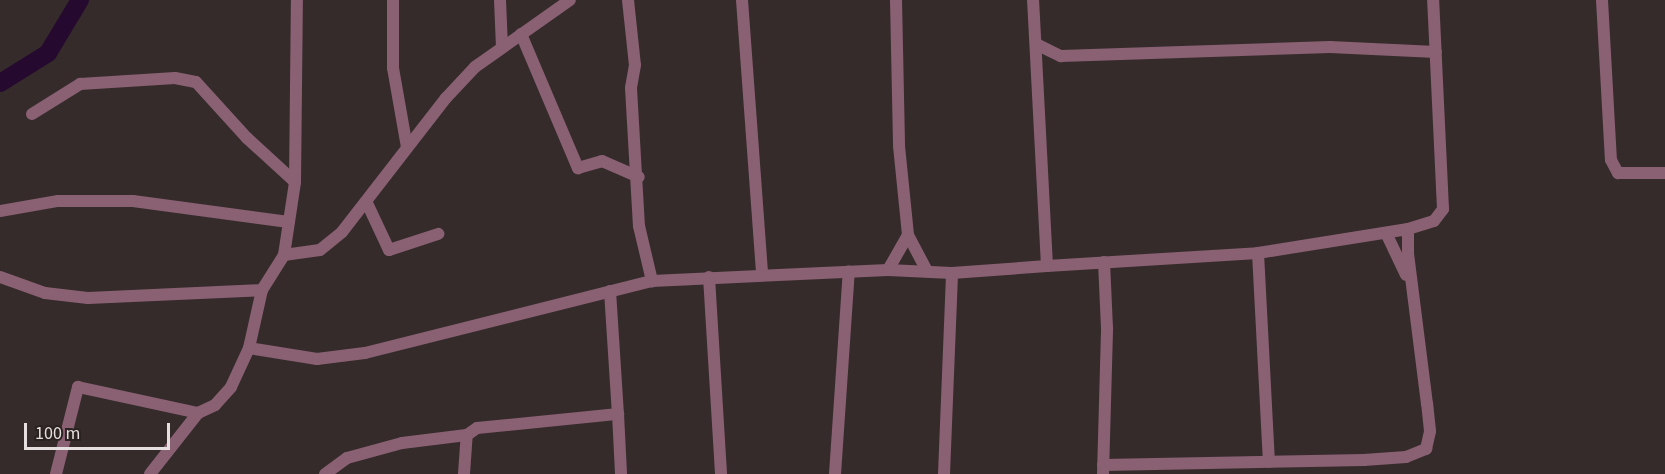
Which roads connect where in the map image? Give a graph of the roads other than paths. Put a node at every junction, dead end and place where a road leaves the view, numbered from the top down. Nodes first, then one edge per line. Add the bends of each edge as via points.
1 (297, 0) edge
2 (393, 0) edge
3 (500, 0) edge
4 (570, 0) edge
5 (628, 0) edge
6 (742, 0) edge
7 (896, 0) edge
8 (1033, 0) edge
9 (1433, 0) edge
10 (1602, 0) edge
11 (521, 34) junction
12 (1036, 44) junction
13 (502, 46) junction
14 (1436, 52) junction
15 (1061, 56) junction
16 (1038, 71) junction
17 (32, 114) dead end
18 (407, 147) junction
19 (1665, 173) edge
20 (639, 177) junction
21 (295, 182) junction
22 (367, 203) junction
23 (0, 211) edge
24 (289, 222) junction
25 (1408, 229) junction
26 (438, 234) dead end
27 (908, 235) junction
28 (1387, 235) junction
29 (1258, 253) junction
30 (284, 255) junction
31 (1104, 262) junction
32 (1047, 266) junction
33 (888, 270) junction
34 (849, 271) junction
35 (927, 271) junction
36 (762, 273) junction
37 (952, 273) junction
38 (709, 277) junction
39 (0, 278) edge
40 (652, 281) junction
41 (1409, 281) junction
42 (262, 290) junction
43 (610, 291) junction
44 (249, 348) junction
45 (198, 412) junction
46 (618, 414) junction
47 (467, 435) junction
48 (1269, 462) junction
49 (1103, 470) edge
50 (56, 474) edge
51 (150, 474) edge
52 (325, 474) edge
53 (464, 474) edge
54 (621, 474) edge
55 (721, 474) edge
56 (836, 474) edge
57 (944, 474) edge

1 - 21 street
2 - 18 street via 393,68
3 - 13 street
4 - 11 street
5 - 20 street
6 - 36 street
7 - 27 street via 899,146
8 - 12 street
9 - 14 street
10 - 19 street via 1611,160 1618,173
11 - 13 street
11 - 20 street via 578,168 602,161
12 - 15 street
12 - 16 street
13 - 18 street via 475,67
14 - 15 street via 1330,47
14 - 25 street via 1443,209 1434,221
15 - 16 street
16 - 32 street
17 - 21 street via 80,84 175,78 196,82 247,138
18 - 22 street
20 - 40 street via 639,226
21 - 24 street
22 - 26 street via 389,250
22 - 30 street via 320,250
23 - 24 street via 58,201 132,201
24 - 30 street
25 - 28 street
25 - 41 street
27 - 33 street
27 - 35 street
28 - 29 street
28 - 41 street
29 - 31 street
29 - 48 street
30 - 42 street
31 - 32 street
31 - 49 street via 1107,328
32 - 37 street
33 - 34 street
33 - 35 street
34 - 36 street
34 - 56 street
35 - 37 street
36 - 38 street
37 - 57 street
38 - 40 street
38 - 55 street
39 - 42 street via 45,293 88,298
40 - 43 street
41 - 48 street via 1430,431 1426,450 1406,457
42 - 44 street
43 - 44 street via 365,353 317,359
43 - 46 street
44 - 45 street via 231,387 215,405
45 - 50 street via 78,387
45 - 51 street
46 - 47 street via 477,428
46 - 54 street
47 - 52 street via 402,443 347,458
47 - 53 street
48 - 49 street

